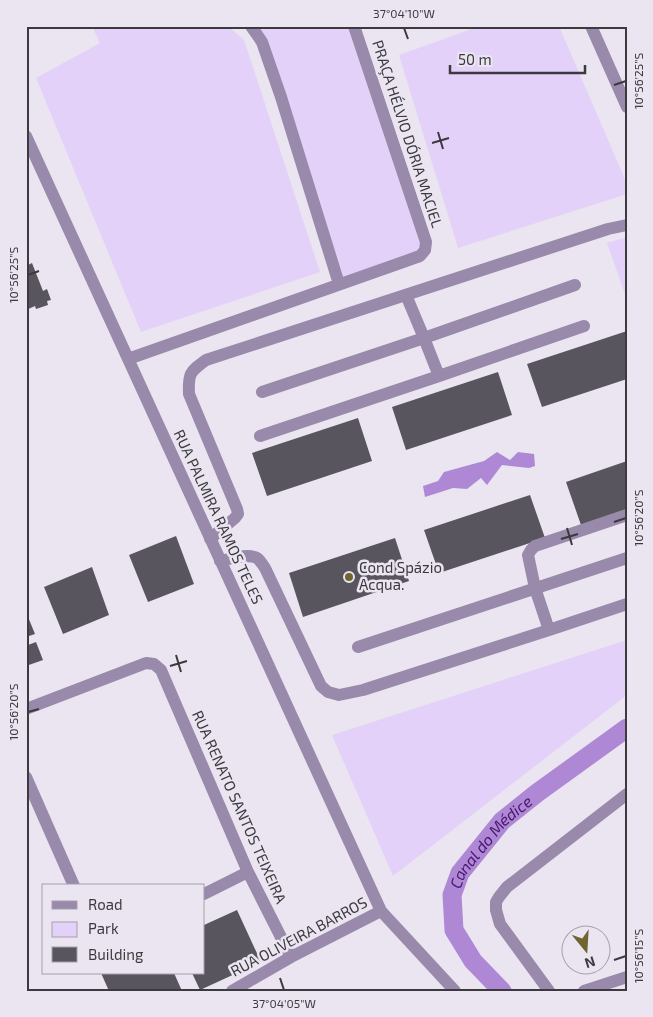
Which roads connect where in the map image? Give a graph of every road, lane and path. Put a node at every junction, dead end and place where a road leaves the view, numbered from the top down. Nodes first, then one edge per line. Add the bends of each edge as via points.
1 (251, 26) edge
2 (354, 26) edge
3 (591, 26) edge
4 (627, 107) edge
5 (26, 136) edge
6 (627, 225) edge
7 (339, 284) junction
8 (575, 286) dead end
9 (406, 295) junction
10 (584, 326) dead end
11 (424, 338) junction
12 (128, 359) junction
13 (438, 376) junction
14 (262, 392) dead end
15 (260, 436) dead end
16 (627, 515) edge
17 (210, 539) junction
18 (627, 558) edge
19 (220, 561) junction
20 (535, 588) junction
21 (627, 604) edge
22 (549, 630) junction
23 (358, 647) dead end
24 (26, 709) edge
25 (26, 776) edge
26 (627, 794) edge
27 (248, 872) junction
28 (73, 884) edge
29 (205, 894) edge
30 (381, 912) junction
31 (291, 957) junction
32 (627, 977) edge
33 (232, 991) edge
34 (455, 991) edge
35 (549, 991) edge
36 (584, 991) edge

1 - 7 street via 262,42
2 - 7 street, PRAÇA HÉLVIO DÓRIA MACIEL via 426,242 420,256
3 - 4 street
5 - 12 street, RUA PALMIRA RAMOS TELES
6 - 9 street
7 - 12 street, PRAÇA HÉLVIO DÓRIA MACIEL
8 - 11 street
9 - 11 street
9 - 17 street via 206,360 194,369 188,380 189,394 238,514
10 - 13 street
11 - 13 street
11 - 14 street
12 - 17 street, RUA PALMIRA RAMOS TELES
13 - 15 street
16 - 20 street via 535,546 528,555
17 - 19 street, RUA PALMIRA RAMOS TELES
18 - 20 street
19 - 22 street via 251,556 258,559 321,686 339,695
19 - 30 street, RUA PALMIRA RAMOS TELES
20 - 22 street
20 - 23 street
21 - 22 street
24 - 27 street, RUA RENATO SANTOS TEIXEIRA via 146,663 154,664 160,670
25 - 28 street
26 - 35 street via 508,887 496,902 500,924
27 - 29 street, RUA RENATO SANTOS TEIXEIRA
27 - 31 street, RUA RENATO SANTOS TEIXEIRA
30 - 31 street, RUA OLIVEIRA BARROS
30 - 34 street, RUA PALMIRA RAMOS TELES
31 - 33 street, RUA OLIVEIRA BARROS
32 - 36 street

